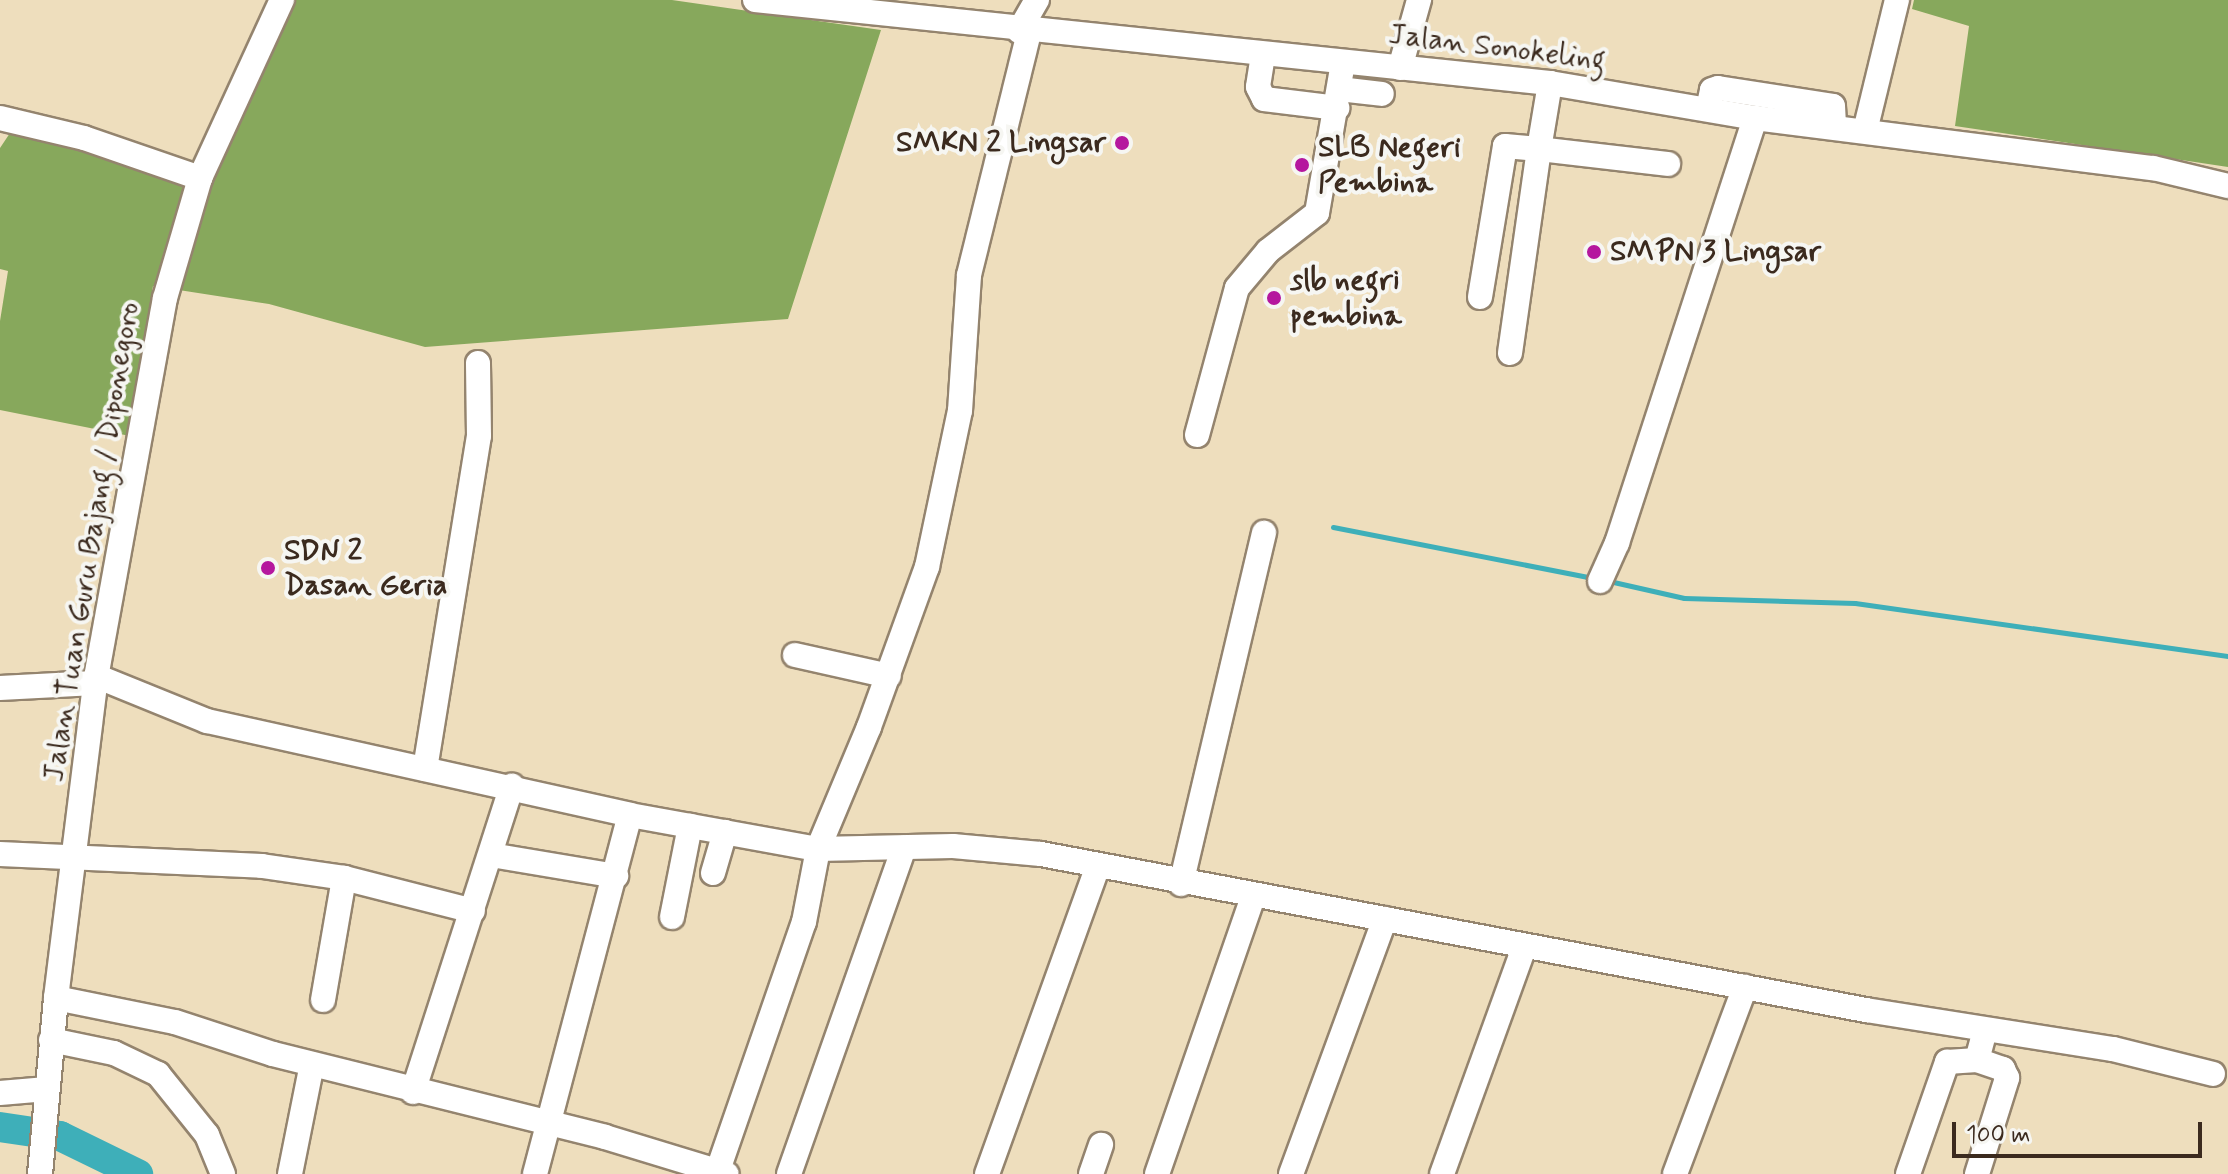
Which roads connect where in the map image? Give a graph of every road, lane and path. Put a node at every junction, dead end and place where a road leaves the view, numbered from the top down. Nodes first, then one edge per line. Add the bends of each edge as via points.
1 (282, 0) edge
2 (755, 0) edge
3 (1037, 0) edge
4 (1419, 0) edge
5 (1897, 0) edge
6 (1024, 32) junction
7 (1263, 55) junction
8 (1343, 62) junction
9 (1400, 68) junction
10 (1550, 83) junction
11 (1382, 94) dead end
12 (1338, 99) junction
13 (1708, 109) junction
14 (0, 118) edge
15 (1755, 118) junction
16 (1834, 127) junction
17 (1865, 131) junction
18 (1539, 149) junction
19 (1668, 164) dead end
20 (200, 178) junction
21 (2228, 186) edge
22 (1480, 297) dead end
23 (1510, 353) dead end
24 (478, 363) dead end
25 (1197, 435) dead end
26 (1264, 533) dead end
27 (1600, 581) dead end
28 (795, 655) dead end
29 (889, 676) junction
30 (96, 680) junction
31 (0, 688) edge
32 (425, 769) junction
33 (512, 786) junction
34 (630, 815) junction
35 (690, 826) junction
36 (725, 832) junction
37 (904, 848) junction
38 (818, 849) junction
39 (0, 854) edge
40 (491, 855) junction
41 (74, 859) junction
42 (1097, 868) junction
43 (713, 873) dead end
44 (616, 876) junction
45 (344, 878) junction
46 (1181, 884) junction
47 (1253, 897) junction
48 (473, 911) junction
49 (672, 917) dead end
50 (1385, 919) junction
51 (1524, 947) junction
52 (1745, 987) junction
53 (56, 998) junction
54 (323, 1000) dead end
55 (1985, 1030) junction
56 (51, 1040) junction
57 (1977, 1060) junction
58 (312, 1064) junction
59 (2213, 1074) dead end
60 (47, 1089) junction
61 (413, 1092) junction
62 (0, 1093) edge
63 (550, 1125) junction
64 (1101, 1145) dead end
65 (670, 1166) edge
66 (722, 1172) edge
67 (40, 1174) edge
68 (223, 1174) edge
69 (290, 1174) edge
70 (535, 1174) edge
71 (789, 1174) edge
72 (987, 1174) edge
73 (1091, 1174) edge
74 (1157, 1174) edge
75 (1291, 1174) edge
76 (1442, 1174) edge
77 (1675, 1174) edge
78 (1908, 1174) edge
79 (1977, 1174) edge

1 - 20 street, Jalan Tuan Guru Bajang / Diponegoro
2 - 6 street, Jalan Sonokeling
3 - 6 street
4 - 9 street
5 - 17 street
6 - 7 street, Jalan Sonokeling
6 - 29 street via 969,275 960,411 927,567
7 - 8 street, Jalan Sonokeling
7 - 12 street via 1258,87 1264,99
8 - 9 street, Jalan Sonokeling
8 - 12 street
9 - 10 street, Jalan Sonokeling
10 - 13 street, Jalan Sonokeling
10 - 18 street
11 - 12 street
12 - 25 street via 1317,213 1268,251 1237,288
13 - 15 street, Jalan Sonokeling
13 - 16 street via 1712,89 1718,88 1833,106
14 - 20 street via 96,141
15 - 16 street, Jalan Sonokeling
15 - 27 street via 1617,543
16 - 17 street, Jalan Sonokeling
17 - 21 street, Jalan Sonokeling via 2153,168
18 - 19 street
18 - 22 street via 1505,146
18 - 23 street
20 - 30 street, Jalan Tuan Guru Bajang / Diponegoro via 165,298
24 - 32 street via 479,436
26 - 46 street
28 - 29 street
29 - 38 street
30 - 31 street
30 - 32 street via 207,721
30 - 41 street, Jalan Tuan Guru Bajang / Diponegoro
32 - 33 street
33 - 34 street
33 - 40 street
34 - 35 street
34 - 44 street
35 - 36 street
35 - 49 street
36 - 38 street
36 - 43 street
37 - 38 street
37 - 42 street via 1012,850
37 - 71 street
38 - 66 street via 804,922
39 - 41 street
40 - 44 street
40 - 48 street
41 - 45 street via 178,859
41 - 53 street, Jalan Tuan Guru Bajang / Diponegoro
42 - 46 street
42 - 72 street
44 - 63 street
45 - 48 street
45 - 54 street
46 - 47 street
47 - 50 street
47 - 74 street
48 - 61 street
50 - 51 street
50 - 75 street
51 - 52 street
51 - 76 street
52 - 55 street
52 - 77 street
53 - 56 street, Jalan Tuan Guru Bajang / Diponegoro
53 - 58 street via 175,1022
55 - 57 street
55 - 59 street via 2113,1049
56 - 60 street, Jalan Tuan Guru Bajang / Diponegoro
56 - 68 street via 114,1053 158,1074 207,1135
57 - 78 street via 1947,1062
57 - 79 street via 2003,1069 2007,1078
58 - 61 street
58 - 69 street
60 - 62 street
60 - 67 street, Jalan Tuan Guru Bajang / Diponegoro
61 - 63 street
63 - 65 street
63 - 70 street
64 - 73 street
65 - 66 street

